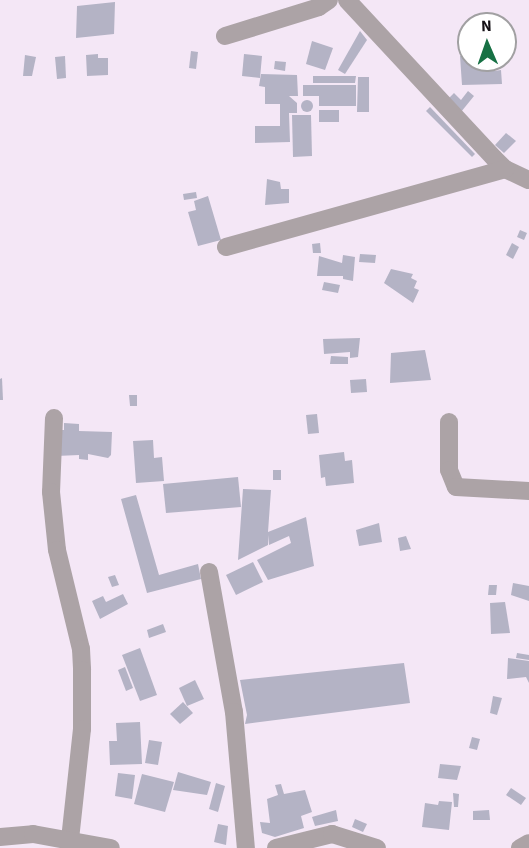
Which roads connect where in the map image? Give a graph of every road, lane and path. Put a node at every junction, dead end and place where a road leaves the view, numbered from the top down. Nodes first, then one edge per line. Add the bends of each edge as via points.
1 (329, 0) edge
2 (347, 0) edge
3 (225, 36) dead end
4 (505, 169) junction
5 (529, 180) edge
6 (226, 247) dead end
7 (54, 418) dead end
8 (449, 422) dead end
9 (529, 491) edge
10 (209, 572) dead end
11 (0, 837) edge
12 (70, 839) junction
13 (529, 843) edge
14 (111, 848) edge
15 (246, 848) edge
16 (276, 848) edge
17 (377, 848) edge
18 (520, 848) edge

1 - 3 street via 319,7
2 - 4 street
4 - 5 street
4 - 6 street
7 - 12 street via 51,492 57,550 82,670 82,729
8 - 9 street via 449,470 456,487
10 - 15 street via 234,712
11 - 12 street via 33,834
12 - 14 street
13 - 18 street
16 - 17 street via 332,834

